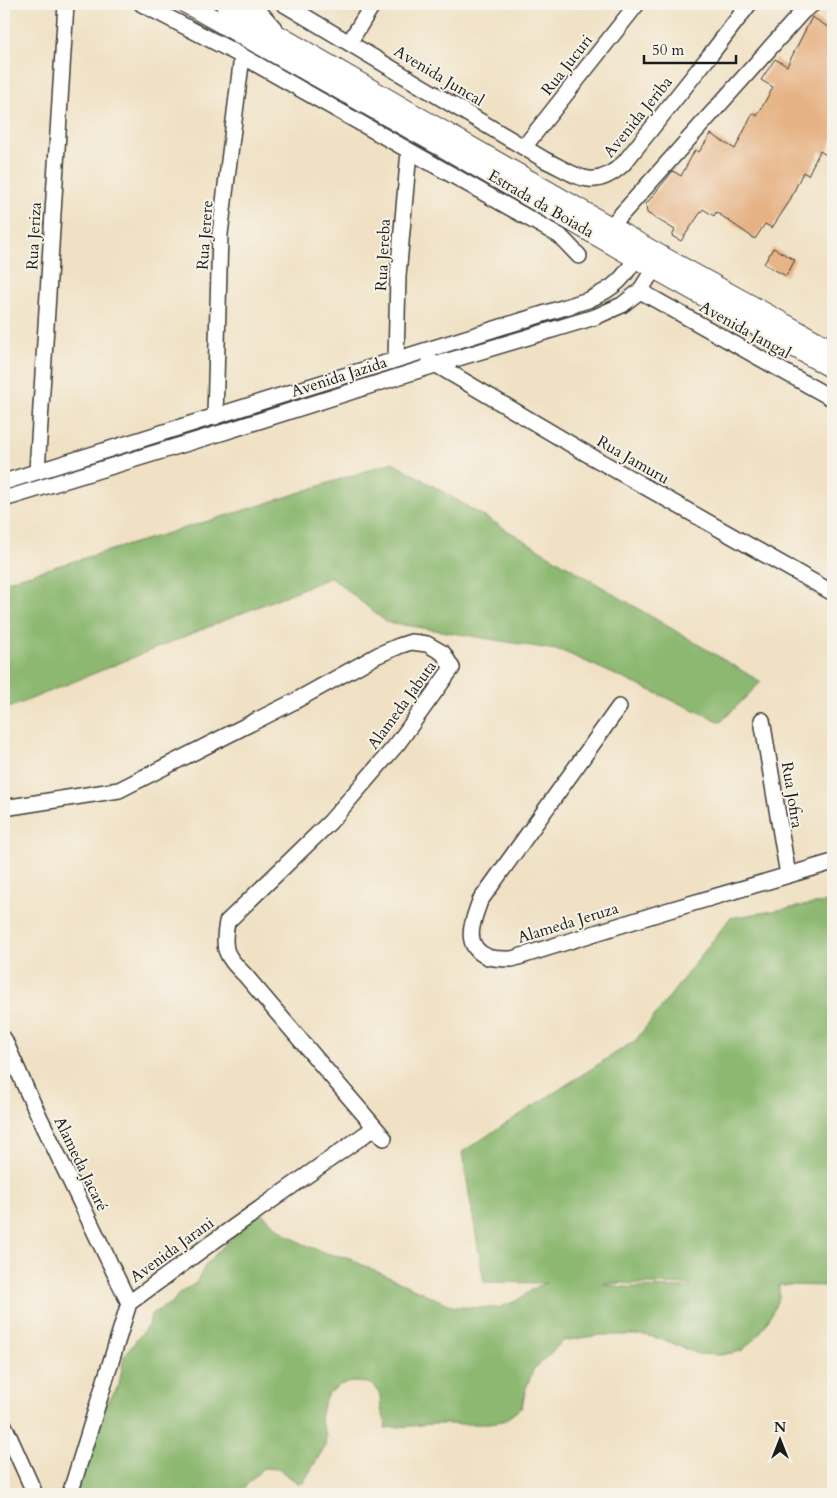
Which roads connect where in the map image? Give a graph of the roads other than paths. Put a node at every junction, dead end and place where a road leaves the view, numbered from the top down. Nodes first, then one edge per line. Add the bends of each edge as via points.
1 (66, 4) edge
2 (142, 4) edge
3 (187, 4) edge
4 (227, 4) edge
5 (256, 4) edge
6 (284, 4) edge
7 (373, 4) edge
8 (637, 4) edge
9 (749, 4) edge
10 (813, 4) edge
11 (282, 37) junction
12 (349, 43) junction
13 (246, 48) junction
14 (524, 147) junction
15 (409, 152) junction
16 (577, 177) joint
17 (611, 226) junction
18 (639, 251) junction
19 (579, 256) dead end
20 (659, 263) junction
21 (640, 291) junction
22 (833, 350) edge
23 (419, 352) junction
24 (396, 360) junction
25 (435, 364) junction
26 (833, 369) edge
27 (833, 399) edge
28 (215, 417) junction
29 (219, 433) junction
30 (37, 471) junction
31 (4, 482) edge
32 (41, 488) junction
33 (4, 499) edge
34 (833, 593) edge
35 (619, 707) dead end
36 (762, 720) dead end
37 (4, 808) edge
38 (833, 862) edge
39 (788, 875) junction
40 (4, 1039) edge
41 (379, 1133) joint
42 (129, 1303) junction
43 (4, 1425) edge
44 (35, 1494) edge
45 (70, 1494) edge

1 - 30 street, Rua Jeriza
2 - 13 street
3 - 13 main road
4 - 11 main road, Estrada da Boiada
4 - 13 main road via 230,22
5 - 11 street
6 - 12 street, Avenida Juncal
7 - 12 street
8 - 14 street, Rua Jucuri
9 - 16 street, Avenida Jeriba via 624,164 600,180
10 - 17 street via 803,11
11 - 17 main road, Estrada da Boiada
12 - 14 street, Avenida Juncal
13 - 15 street
13 - 18 main road, Estrada da Boiada
13 - 28 street, Rua Jerere via 220,234
14 - 16 street, Avenida Juncal
15 - 19 street via 560,236
15 - 24 street, Rua Jereba via 398,276
17 - 18 main road, Estrada da Boiada
18 - 20 main road, Estrada da Boiada
18 - 23 street, Avenida Jazida via 626,274 609,290 588,300
20 - 21 street, Avenida Jazida
20 - 22 main road, Estrada da Boiada
20 - 26 main road, Estrada da Boiada
21 - 25 street, Avenida Jazida via 622,305 595,317
21 - 27 street, Avenida Jangal
23 - 24 street, Avenida Jazida
23 - 25 street, Rua Jamuru
24 - 28 street, Avenida Jazida
25 - 29 street, Avenida Jazida
25 - 34 street, Rua Jamuru
28 - 29 street, Rua Jerere via 226,422 226,429
28 - 30 street, Avenida Jazida
29 - 32 street, Avenida Jazida
30 - 31 street, Avenida Jazida
30 - 32 street, Rua Jeriza via 30,482 31,486
32 - 33 street, Avenida Jazida
35 - 39 street, Alameda Jeruza via 480,901 471,925 471,936 477,950 488,957 512,959
36 - 39 street, Rua Jofira
37 - 41 street, Alameda Jabuta via 119,790 399,646 411,642 427,644 443,653 452,668 398,743 330,822 227,922 225,929 224,942 229,959
38 - 39 street, Alameda Jeruza
40 - 42 street, Alameda Jacaré
41 - 42 street, Avenida Jarani via 215,1240
42 - 45 street, Avenida Jarani
43 - 44 street

